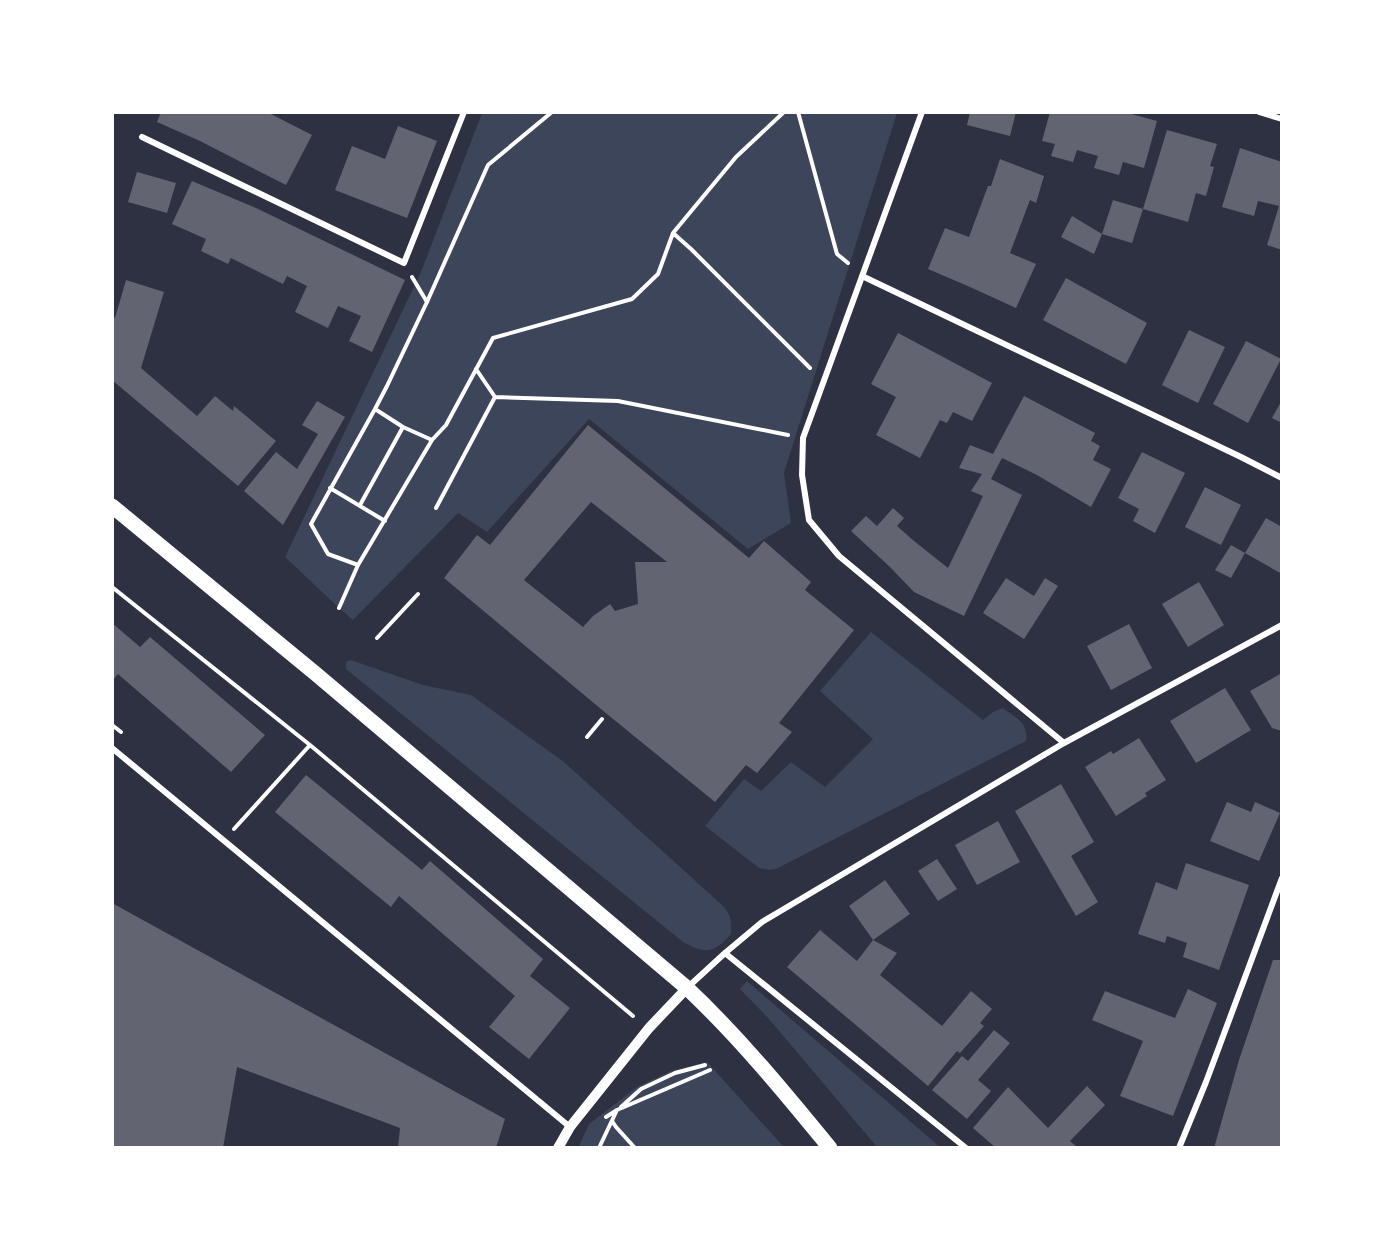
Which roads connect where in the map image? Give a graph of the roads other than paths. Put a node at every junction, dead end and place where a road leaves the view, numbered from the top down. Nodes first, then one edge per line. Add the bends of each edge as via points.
1 (464, 112) edge
2 (922, 112) edge
3 (1259, 112) edge
4 (1281, 119) edge
5 (142, 137) dead end
6 (862, 276) junction
7 (1281, 478) edge
8 (112, 506) edge
9 (1281, 625) edge
10 (1065, 743) junction
11 (112, 748) edge
12 (1281, 879) edge
13 (725, 953) junction
14 (687, 988) junction
15 (570, 1128) junction
16 (558, 1148) edge
17 (830, 1148) edge
18 (966, 1148) edge
19 (1179, 1148) edge

1 - 5 street via 404,263
2 - 6 street
3 - 4 street
6 - 7 street
6 - 10 street via 803,438 802,475 809,520 839,556
8 - 14 main road
9 - 10 street
10 - 13 street via 762,922
11 - 15 street
12 - 19 street
13 - 14 street
13 - 18 street
14 - 15 street via 649,1028
14 - 17 main road via 780,1087
15 - 16 street

